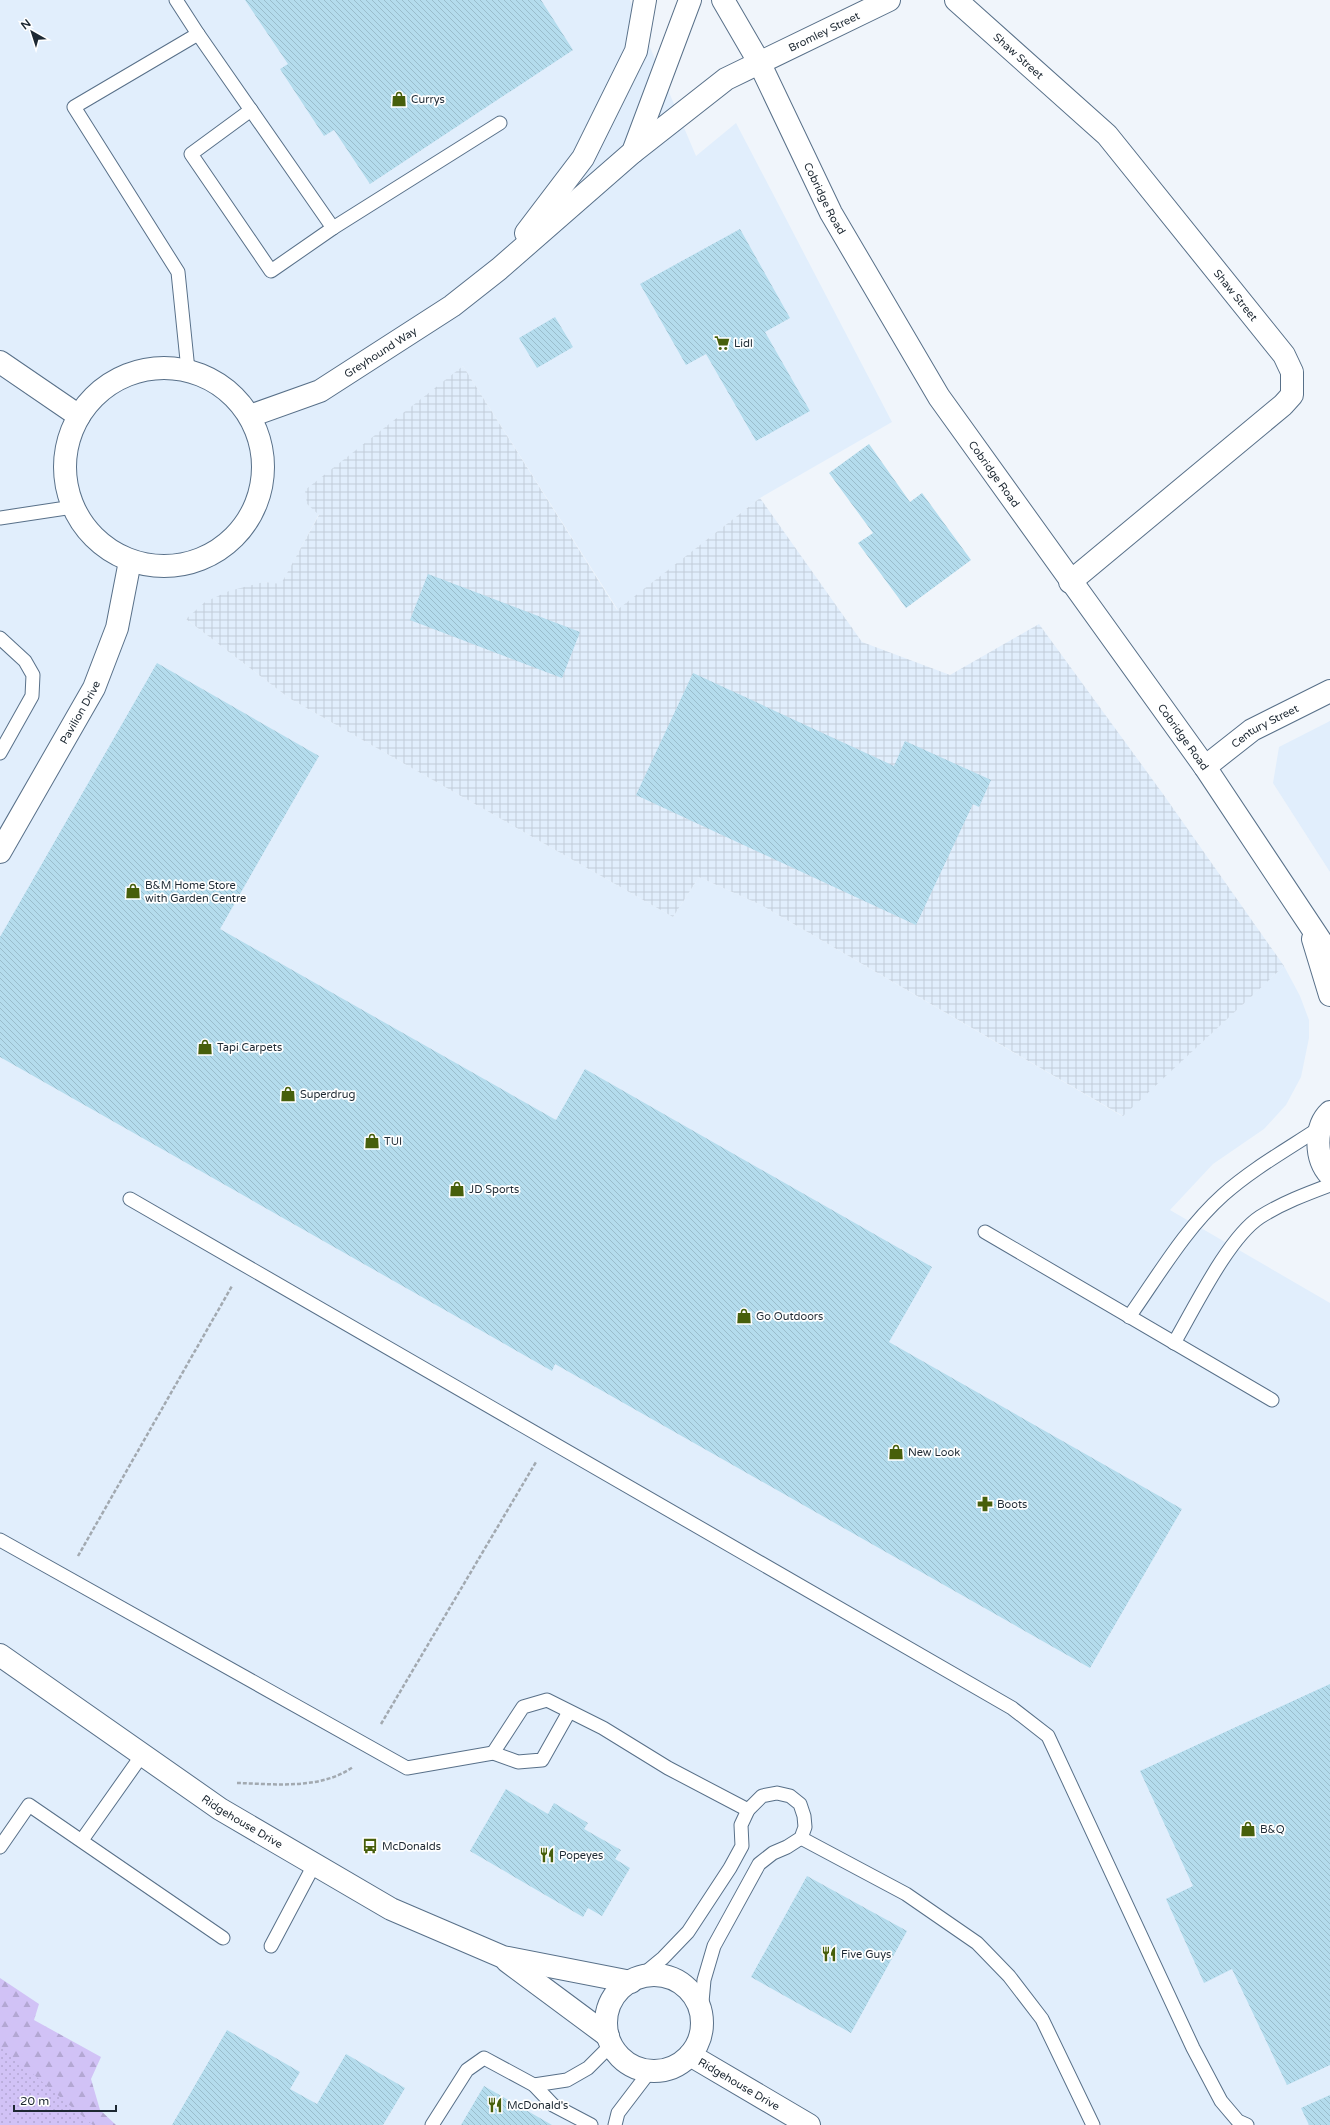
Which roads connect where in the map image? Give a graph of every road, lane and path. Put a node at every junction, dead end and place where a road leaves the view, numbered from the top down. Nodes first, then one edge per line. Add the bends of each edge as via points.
1 (176, 0) edge
2 (645, 0) edge
3 (690, 0) edge
4 (722, 0) edge
5 (888, 0) edge
6 (956, 0) edge
7 (198, 34) junction
8 (759, 62) junction
9 (252, 110) junction
10 (500, 123) dead end
11 (633, 152) junction
12 (333, 228) junction
13 (499, 269) junction
14 (0, 362) edge
15 (188, 370) junction
16 (78, 416) junction
17 (250, 416) junction
18 (72, 507) junction
19 (0, 518) edge
20 (130, 561) junction
21 (1070, 582) junction
22 (0, 638) edge
23 (1330, 691) edge
24 (0, 753) edge
25 (1205, 766) junction
26 (0, 852) edge
27 (1307, 922) junction
28 (1330, 955) edge
29 (1330, 995) edge
30 (1327, 1113) edge
31 (1330, 1175) edge
32 (1330, 1185) edge
33 (130, 1199) dead end
34 (985, 1232) dead end
35 (244, 1264) junction
36 (1129, 1317) junction
37 (1174, 1343) junction
38 (1272, 1400) dead end
39 (548, 1440) junction
40 (0, 1540) edge
41 (66, 1578) junction
42 (0, 1655) edge
43 (569, 1712) junction
44 (368, 1747) junction
45 (493, 1753) junction
46 (142, 1755) junction
47 (237, 1783) dead end
48 (748, 1810) junction
49 (801, 1838) junction
50 (82, 1840) junction
51 (0, 1847) edge
52 (314, 1865) junction
53 (223, 1938) dead end
54 (271, 1946) dead end
55 (503, 1957) junction
56 (635, 1980) junction
57 (701, 2013) junction
58 (609, 2041) junction
59 (690, 2055) junction
60 (650, 2071) junction
61 (534, 2085) junction
62 (432, 2125) edge
63 (591, 2125) edge
64 (615, 2125) edge
65 (809, 2125) edge
66 (1093, 2125) edge
67 (1247, 2125) edge

1 - 7 lane
2 - 13 main road via 636,51 583,158
3 - 11 main road
4 - 8 main road, Cobridge Road
5 - 8 main road, Bromley Street
6 - 21 main road, Shaw Street via 1107,135 1284,355 1292,372 1292,395 1284,405
7 - 9 lane
7 - 15 lane via 74,107 178,272
8 - 11 main road, Bromley Street via 726,79
8 - 21 main road, Cobridge Road via 830,213 939,397
9 - 12 lane
9 - 12 lane via 191,154 271,271
10 - 12 lane
11 - 13 main road, Bromley Street
13 - 17 main road, Greyhound Way via 452,306 320,391
14 - 16 main road
15 - 16 main road via 156,368 126,375 99,392
15 - 17 main road via 212,380 234,395
16 - 18 main road via 67,445 64,477
17 - 20 main road via 261,444 264,474 257,504 241,531 218,550 191,563 160,567
18 - 19 lane
18 - 20 main road via 87,530 102,544
20 - 26 main road, Pavilion Drive via 117,628 94,688
21 - 25 main road, Cobridge Road
22 - 24 lane via 25,661 33,675 32,696
23 - 25 main road, Century Street via 1252,730
25 - 27 main road, Cobridge Road
27 - 28 main road, Cobridge Road
27 - 29 main road, Cobridge Road
30 - 31 main road via 1318,1142 1320,1158
30 - 36 lane via 1224,1194 1195,1224
32 - 37 lane via 1296,1198 1259,1218 1232,1246
33 - 35 lane
34 - 36 lane
35 - 39 lane
35 - 41 path
36 - 37 lane
37 - 38 lane
39 - 44 path
39 - 67 lane via 1012,1708 1048,1736 1221,2102 1238,2121
40 - 41 lane
41 - 44 lane
42 - 46 main road, Ridgehouse Drive
43 - 45 lane via 547,1700 523,1707
43 - 45 lane via 542,1760 518,1762
43 - 48 lane
44 - 45 lane via 408,1768
44 - 47 path via 356,1765 344,1774 323,1780 298,1784
46 - 50 lane
46 - 52 main road, Ridgehouse Drive via 220,1809
48 - 49 lane via 762,1796 778,1793 790,1796 800,1804 804,1816 805,1827
48 - 56 lane via 741,1826 742,1846 688,1932 663,1958
49 - 57 lane via 759,1864 714,1946 704,1980
49 - 66 lane via 906,1894 977,1943 1009,1976 1042,2018
50 - 51 lane via 29,1805
50 - 53 lane
52 - 54 lane
52 - 55 main road, Ridgehouse Drive via 391,1909
55 - 56 main road, Ridgehouse Drive
55 - 58 main road, Ridgehouse Drive
56 - 57 main road via 655,1975 669,1978 692,1994
56 - 58 main road via 624,1986 612,1999 607,2011 606,2028
57 - 59 main road via 702,2029 697,2045
58 - 60 main road via 616,2054 631,2066
58 - 61 lane via 588,2068 567,2080
59 - 60 main road via 673,2068
59 - 65 main road, Ridgehouse Drive
60 - 64 lane via 618,2113
61 - 62 lane via 484,2058 467,2070
61 - 63 lane via 552,2105

